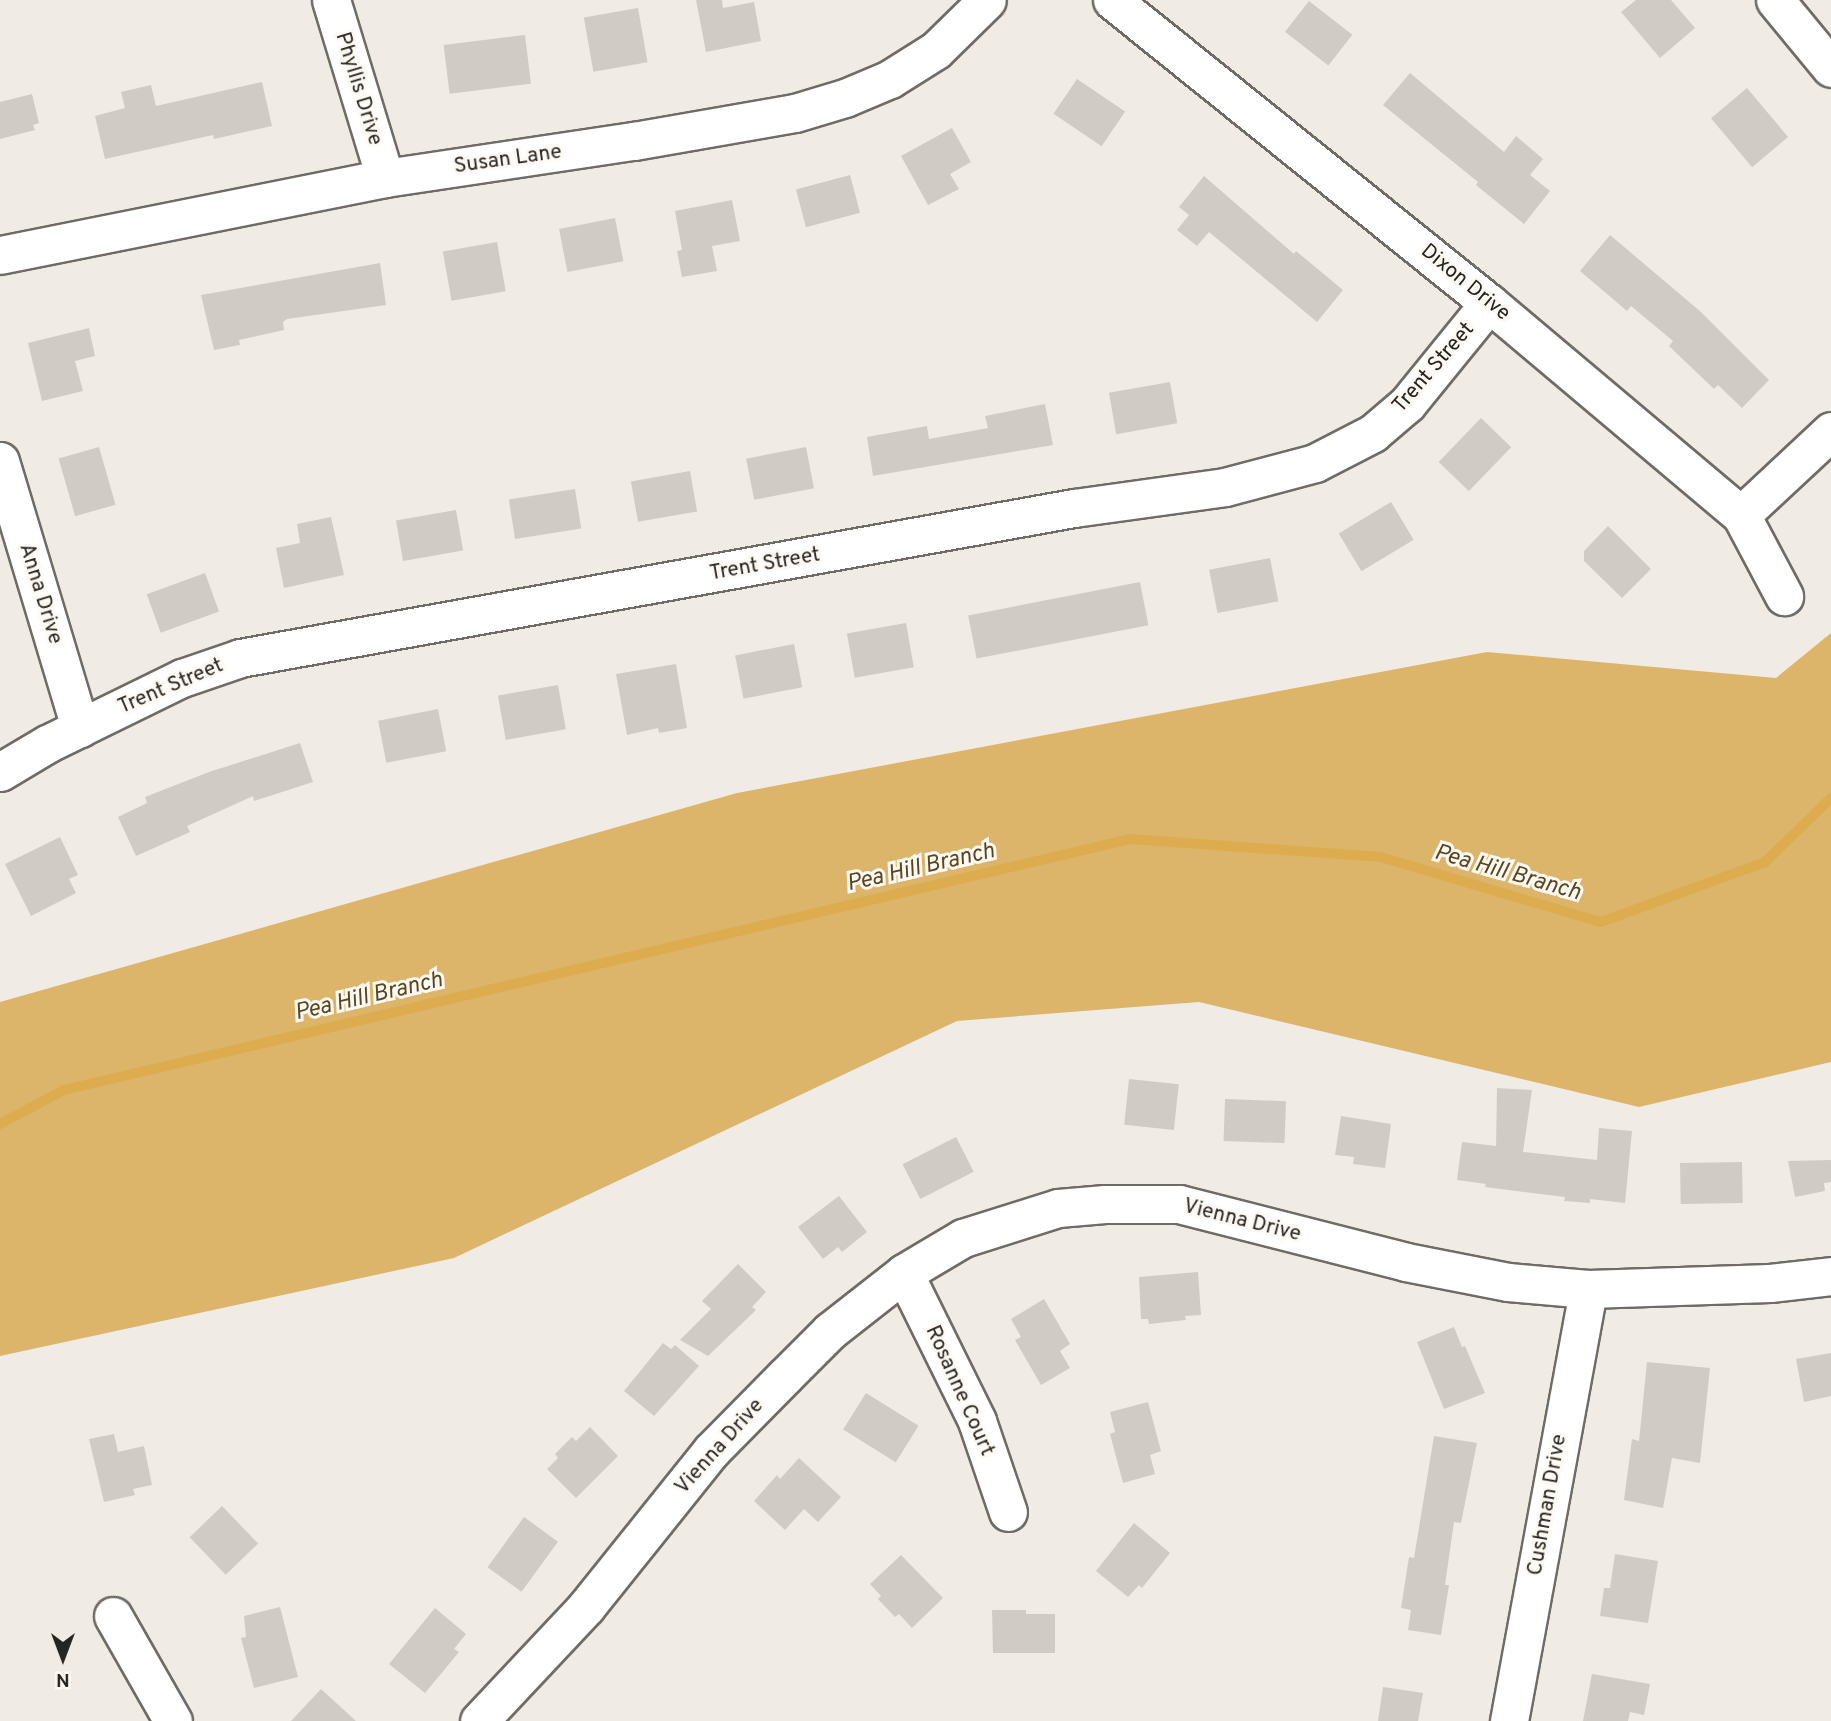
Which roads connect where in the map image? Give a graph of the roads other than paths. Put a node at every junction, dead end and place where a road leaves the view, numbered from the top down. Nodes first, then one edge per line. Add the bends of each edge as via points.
1 (331, 0) edge
2 (987, 0) edge
3 (1112, 0) edge
4 (1775, 0) edge
5 (1831, 68) edge
6 (385, 178) junction
7 (0, 255) edge
8 (1489, 303) junction
9 (1831, 431) edge
10 (0, 461) edge
11 (1741, 515) junction
12 (1784, 596) dead end
13 (80, 728) junction
14 (0, 772) edge
15 (904, 1273) junction
16 (1831, 1276) edge
17 (1588, 1289) junction
18 (1009, 1512) dead end
19 (113, 1616) dead end
20 (173, 1721) edge
21 (479, 1721) edge
22 (1509, 1721) edge

1 - 6 street, Phyllis Drive
2 - 6 street, Susan Lane via 936,50 890,79 795,113
3 - 8 street, Dixon Drive
4 - 5 street
6 - 7 street, Susan Lane
8 - 11 street, Dixon Drive
8 - 13 street, Trent Street via 1407,404 1373,433 1315,463 1225,487 1074,508 240,658 181,678
9 - 11 street
10 - 13 street, Anna Drive
11 - 12 street, Dixon Drive
13 - 14 street, Trent Street
15 - 17 street, Vienna Drive via 963,1238 1058,1208 1180,1204 1406,1262 1508,1282
15 - 18 street, Rosanne Court via 976,1421
15 - 21 street, Vienna Drive via 830,1331 711,1451 586,1607
16 - 17 street, Vienna Drive via 1770,1283
17 - 22 street, Cushman Drive
19 - 20 street

